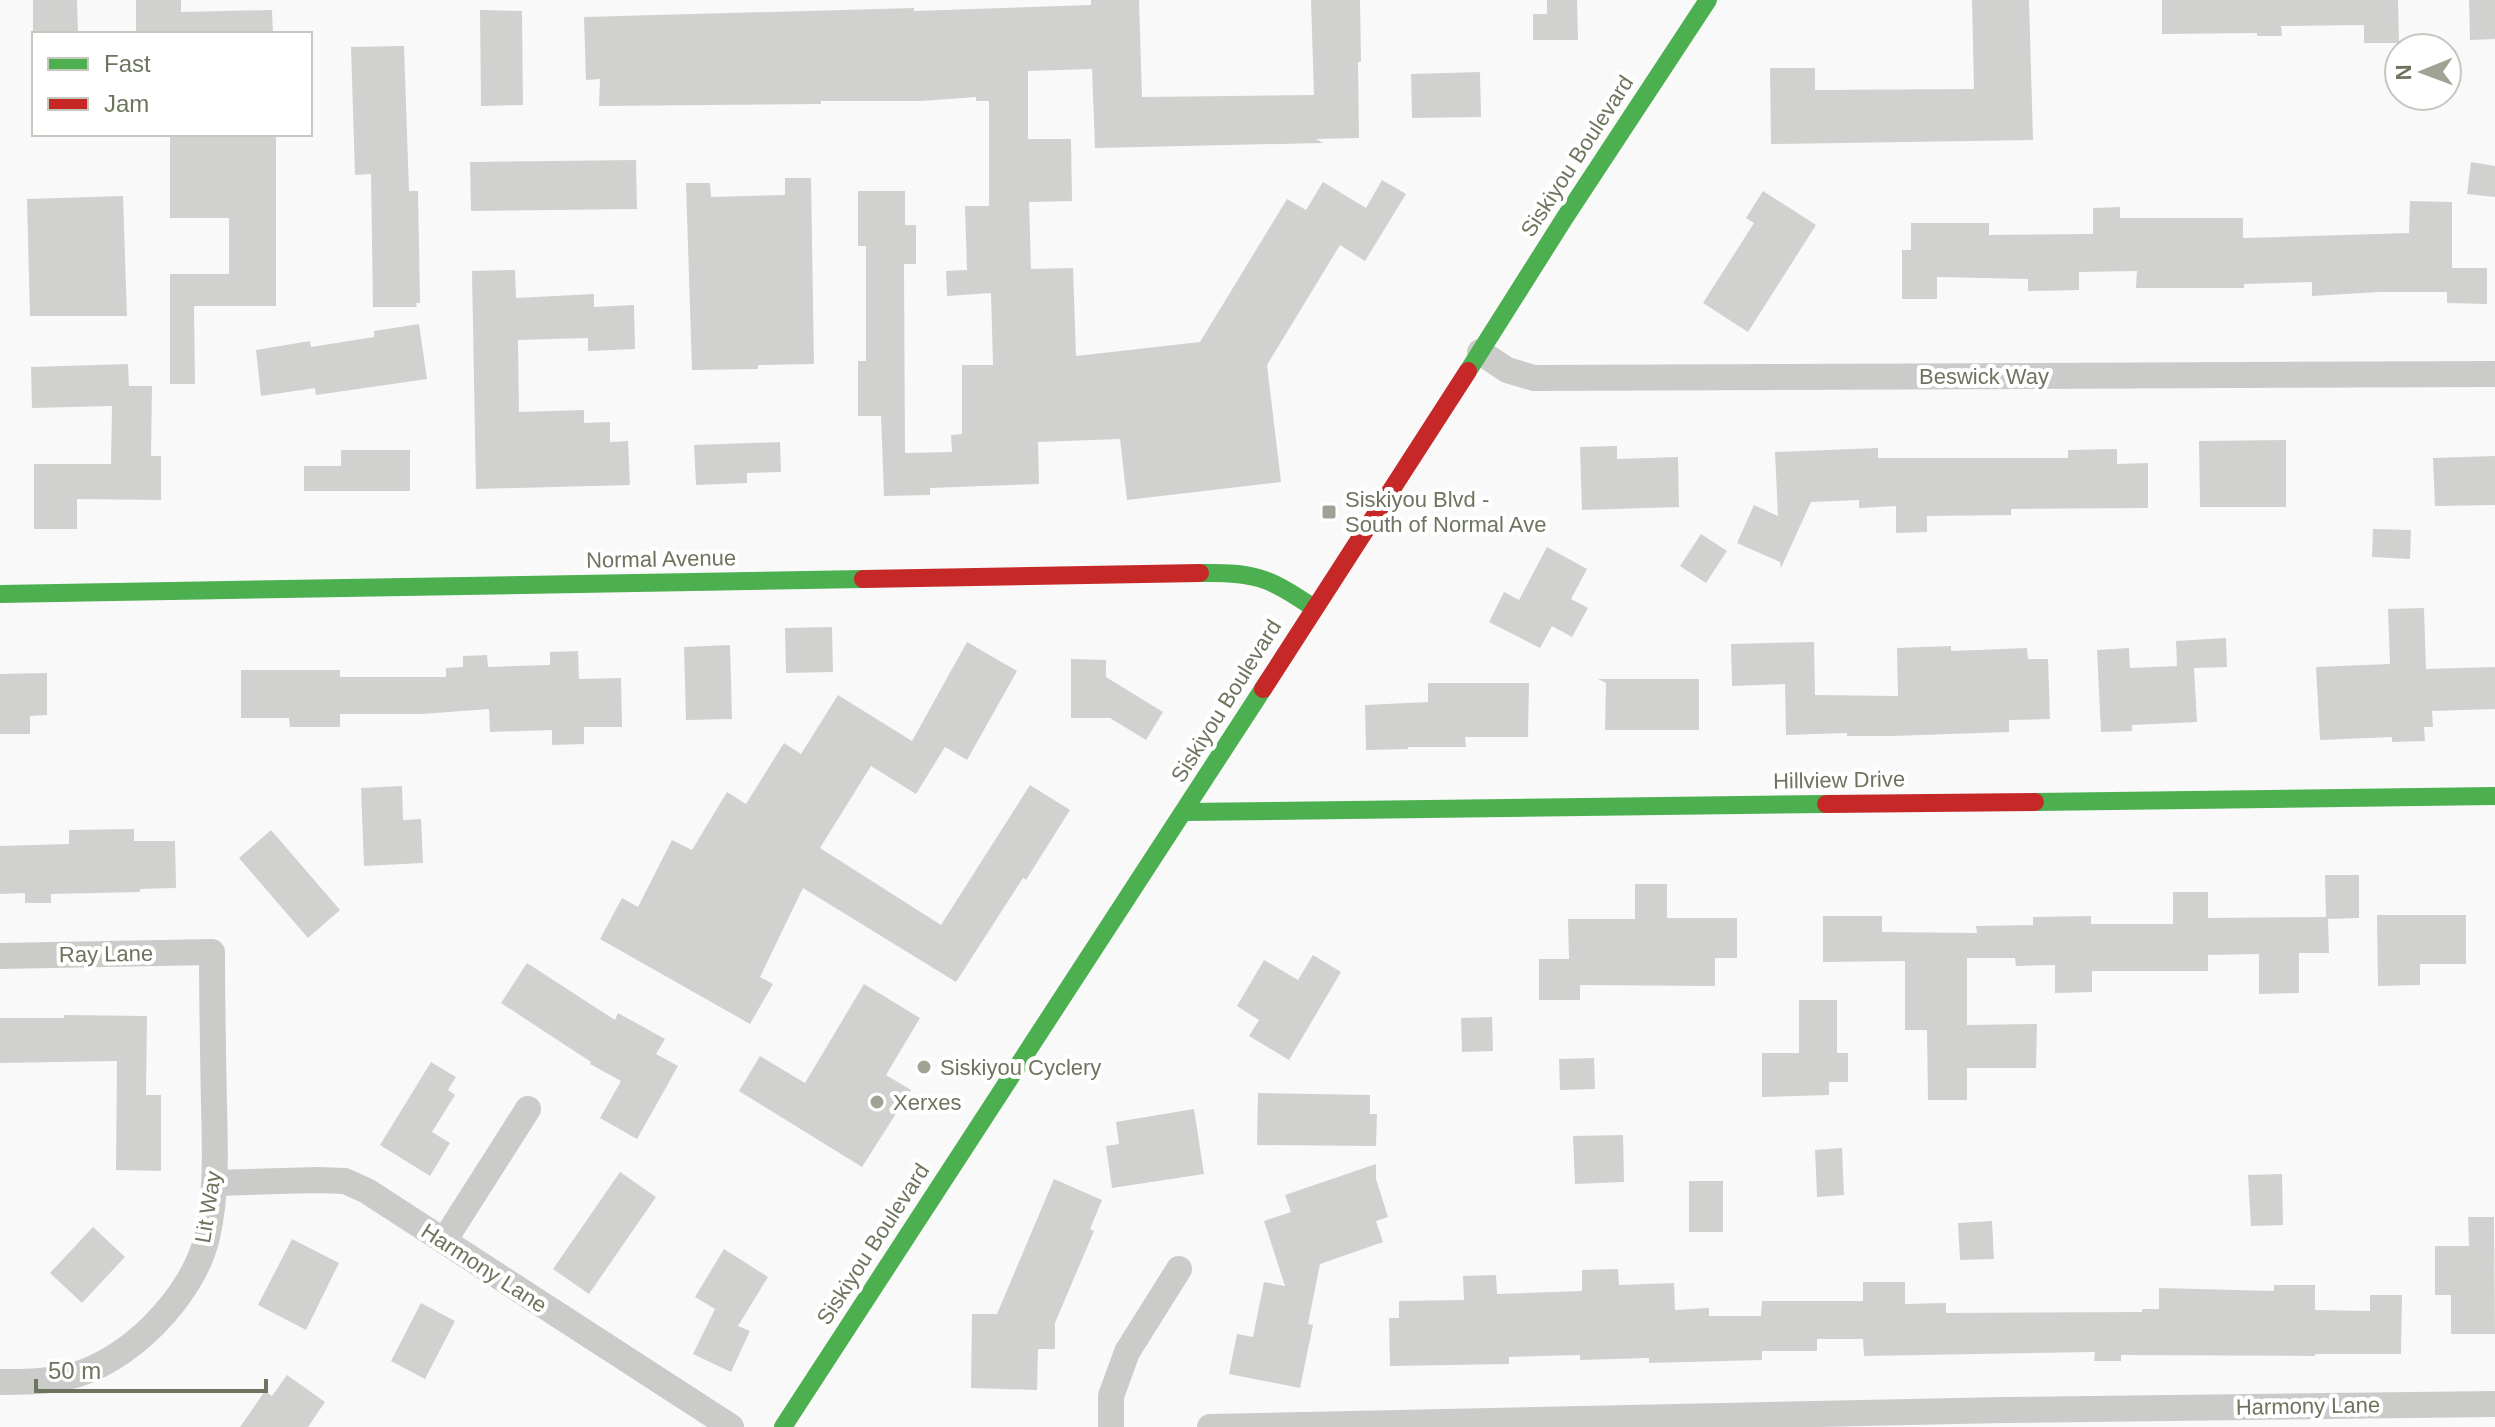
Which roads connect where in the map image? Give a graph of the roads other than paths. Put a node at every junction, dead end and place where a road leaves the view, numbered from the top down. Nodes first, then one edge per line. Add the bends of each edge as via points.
1 (1708, 0) edge
2 (1480, 352) junction
3 (2495, 374) edge
4 (0, 594) edge
5 (1314, 608) junction
6 (2495, 796) edge
7 (1184, 812) junction
8 (212, 952) joint
9 (0, 956) edge
10 (528, 1109) dead end
11 (215, 1183) junction
12 (444, 1241) junction
13 (1179, 1269) dead end
14 (0, 1382) edge
15 (2495, 1404) edge
16 (2004, 1418) edge
17 (1293, 1426) edge
18 (731, 1427) edge
19 (783, 1427) edge
20 (1111, 1427) edge
21 (1210, 1427) edge

1 - 2 street, Siskiyou Boulevard
2 - 3 street, Beswick Way via 1507,370 1534,378
2 - 5 street, Siskiyou Boulevard
4 - 5 street, Normal Avenue via 1237,572 1277,583
5 - 7 street, Siskiyou Boulevard
6 - 7 street, Hillview Drive
7 - 19 street, Siskiyou Boulevard
8 - 9 street, Ray Lane
8 - 11 street, Lit Way
10 - 12 street
11 - 12 street, Harmony Lane via 345,1181
11 - 14 street, Lit Way via 206,1239 189,1282 140,1339 69,1377
12 - 18 street, Harmony Lane
13 - 20 street via 1127,1352 1111,1396
15 - 16 street, Harmony Lane
16 - 17 street, Harmony Lane
17 - 21 street, Harmony Lane

